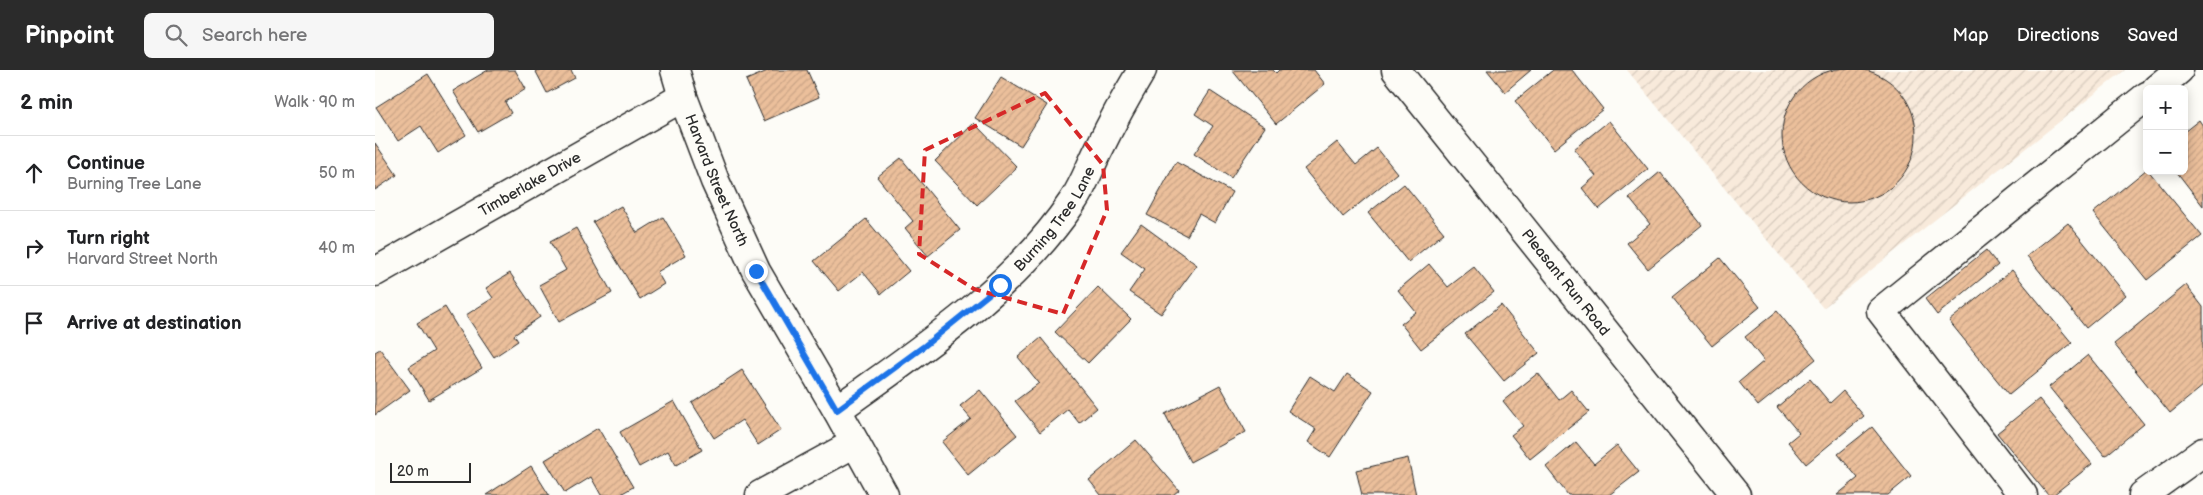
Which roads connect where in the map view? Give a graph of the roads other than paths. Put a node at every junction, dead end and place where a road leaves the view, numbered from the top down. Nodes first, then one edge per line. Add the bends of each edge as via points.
1 (675, 70) edge
2 (1142, 70) edge
3 (1396, 70) edge
4 (2179, 70) edge
5 (2161, 85) edge
6 (683, 97) junction
7 (2143, 99) edge
8 (375, 272) edge
9 (837, 410) junction
10 (855, 443) junction
11 (2203, 452) edge
12 (760, 495) edge
13 (884, 495) edge
14 (1736, 495) edge
15 (2023, 495) edge
16 (2143, 495) edge

1 - 6 street, Harvard Street North
2 - 9 street, Burning Tree Lane via 1116,112 1074,200 1041,243 1000,285
3 - 14 street, Pleasant Run Road
4 - 5 street
6 - 8 street, Timberlake Drive
6 - 9 street, Harvard Street North via 715,181 756,271
7 - 15 street via 1881,311
9 - 10 street, Harvard Street North
10 - 12 street
10 - 13 street, Harvard Street North
11 - 16 street

